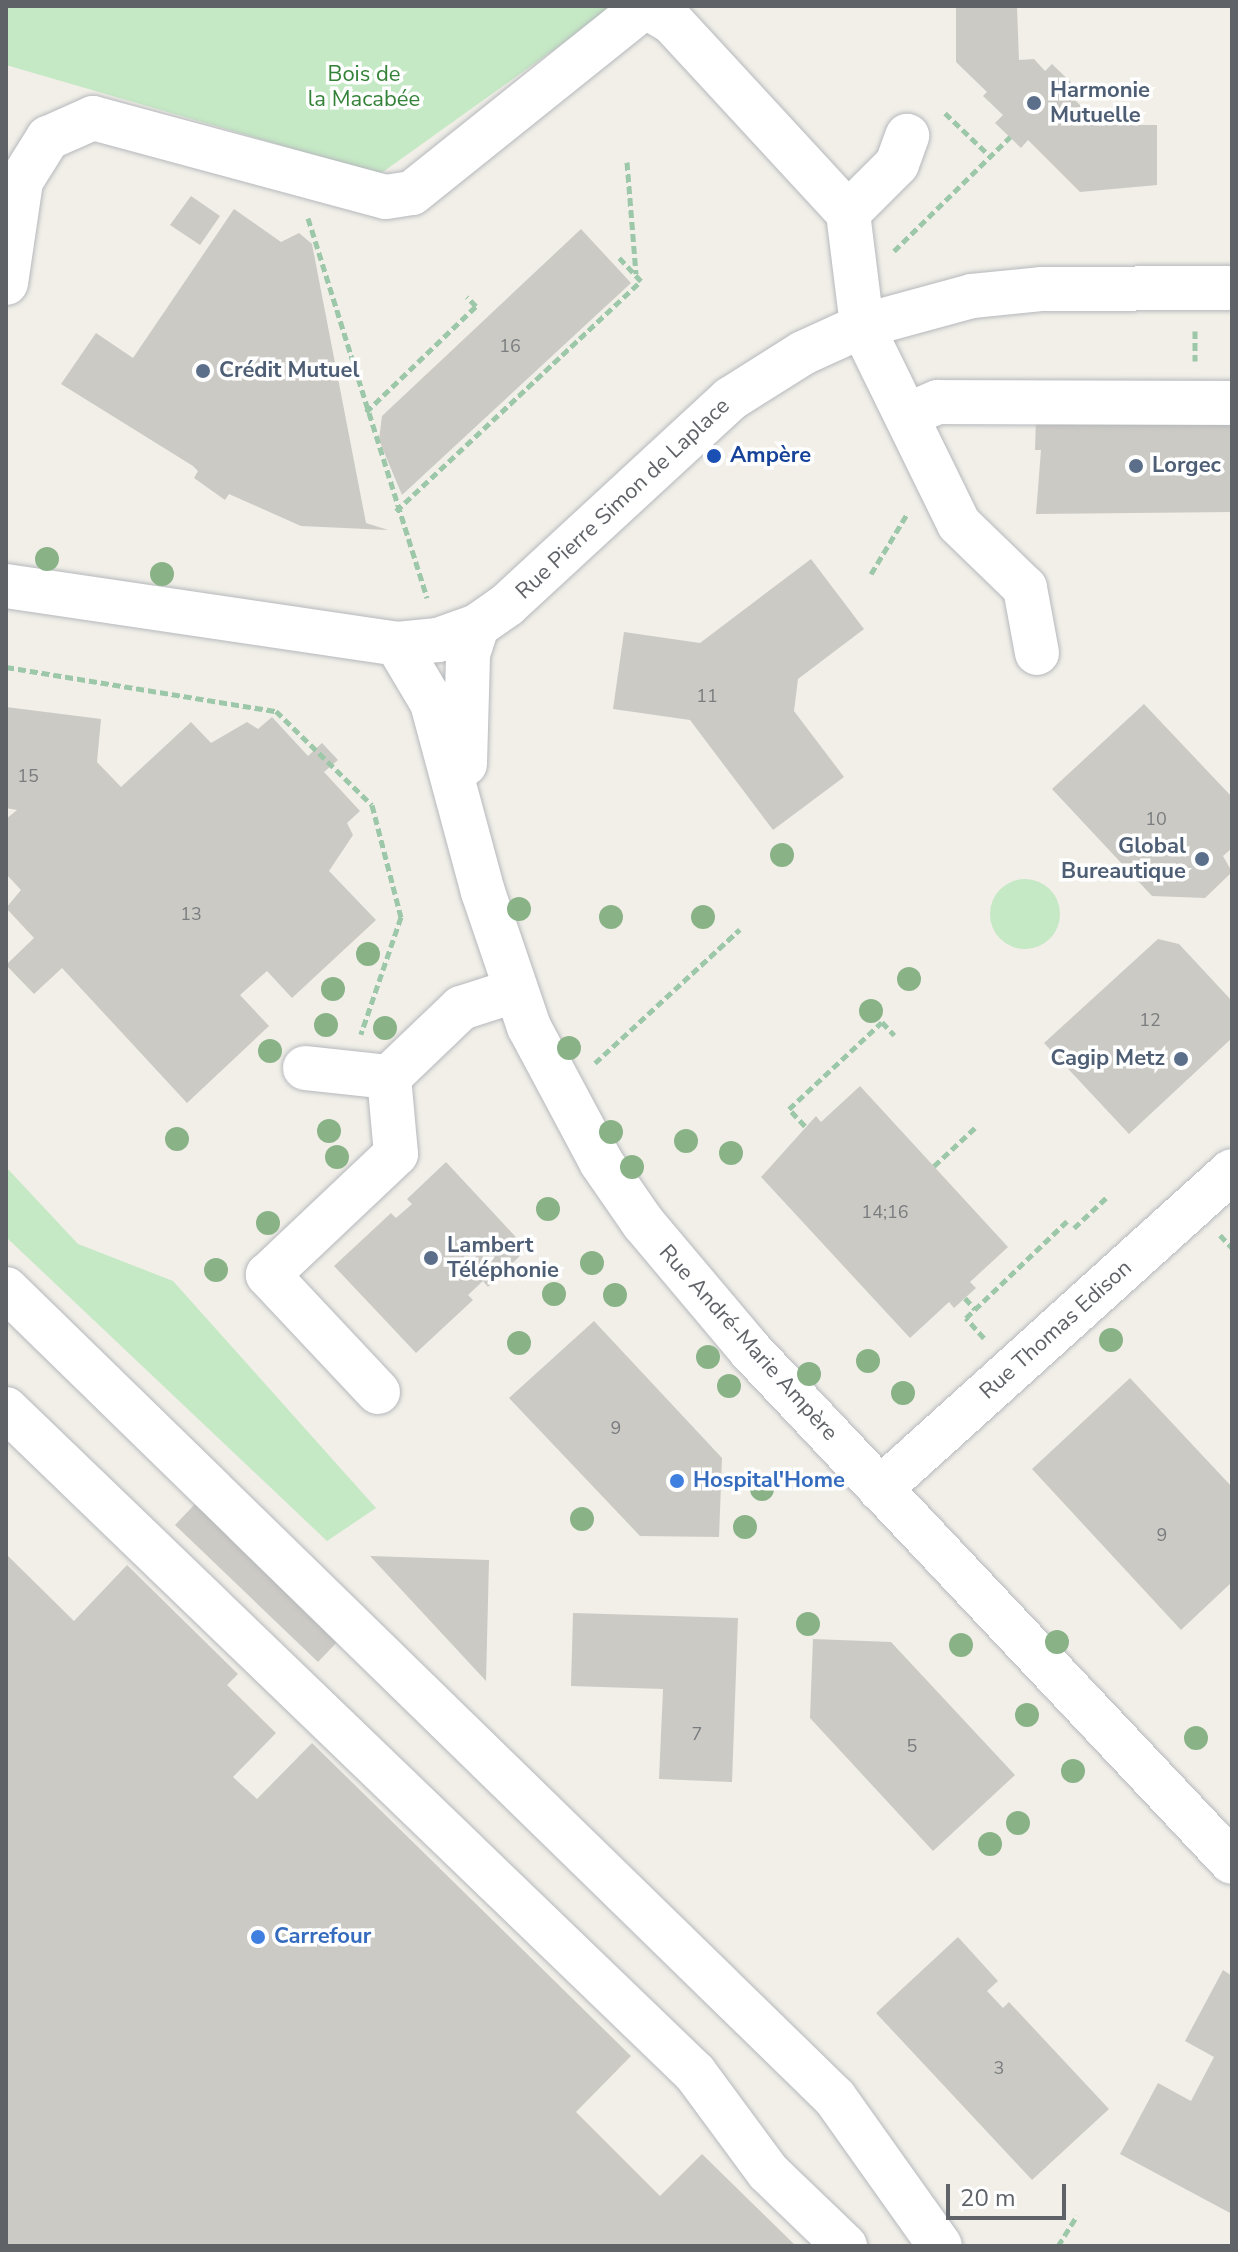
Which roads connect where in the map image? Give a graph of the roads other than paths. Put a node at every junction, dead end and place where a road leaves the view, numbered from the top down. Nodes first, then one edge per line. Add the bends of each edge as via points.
1 (907, 136) dead end
2 (848, 213) junction
3 (6, 283) edge
4 (1216, 288) edge
5 (862, 326) junction
6 (1214, 403) edge
7 (907, 415) junction
8 (6, 586) edge
9 (437, 637) junction
10 (1037, 653) dead end
11 (465, 810) junction
12 (514, 991) junction
13 (305, 1068) dead end
14 (368, 1075) junction
15 (1232, 1171) edge
16 (6, 1289) edge
17 (378, 1392) dead end
18 (6, 1409) edge
19 (880, 1489) junction
20 (1232, 1862) edge
21 (845, 2246) edge
22 (940, 2246) edge

1 - 2 street via 897,164
2 - 3 street via 672,22 645,6 412,193 386,197 93,118 48,138 21,181
2 - 5 street
4 - 5 street, Rue Pierre Simon de Laplace via 986,294
5 - 7 street
5 - 9 street, Rue Pierre Simon de Laplace via 803,353 730,399
6 - 7 street via 938,402
7 - 10 street via 946,495 986,556 1044,591
8 - 9 street
9 - 11 street, Rue André-Marie Ampère via 432,703
9 - 11 street, Rue André-Marie Ampère via 464,701
11 - 12 street, Rue André-Marie Ampère
12 - 14 street via 461,1008
12 - 19 street, Rue André-Marie Ampère via 556,1084 644,1224
13 - 14 street
14 - 17 street via 396,1154 268,1275
15 - 19 street, Rue Thomas Edison
16 - 22 street via 835,2098
18 - 21 street via 695,2073 768,2172
19 - 20 street, Rue André-Marie Ampère

